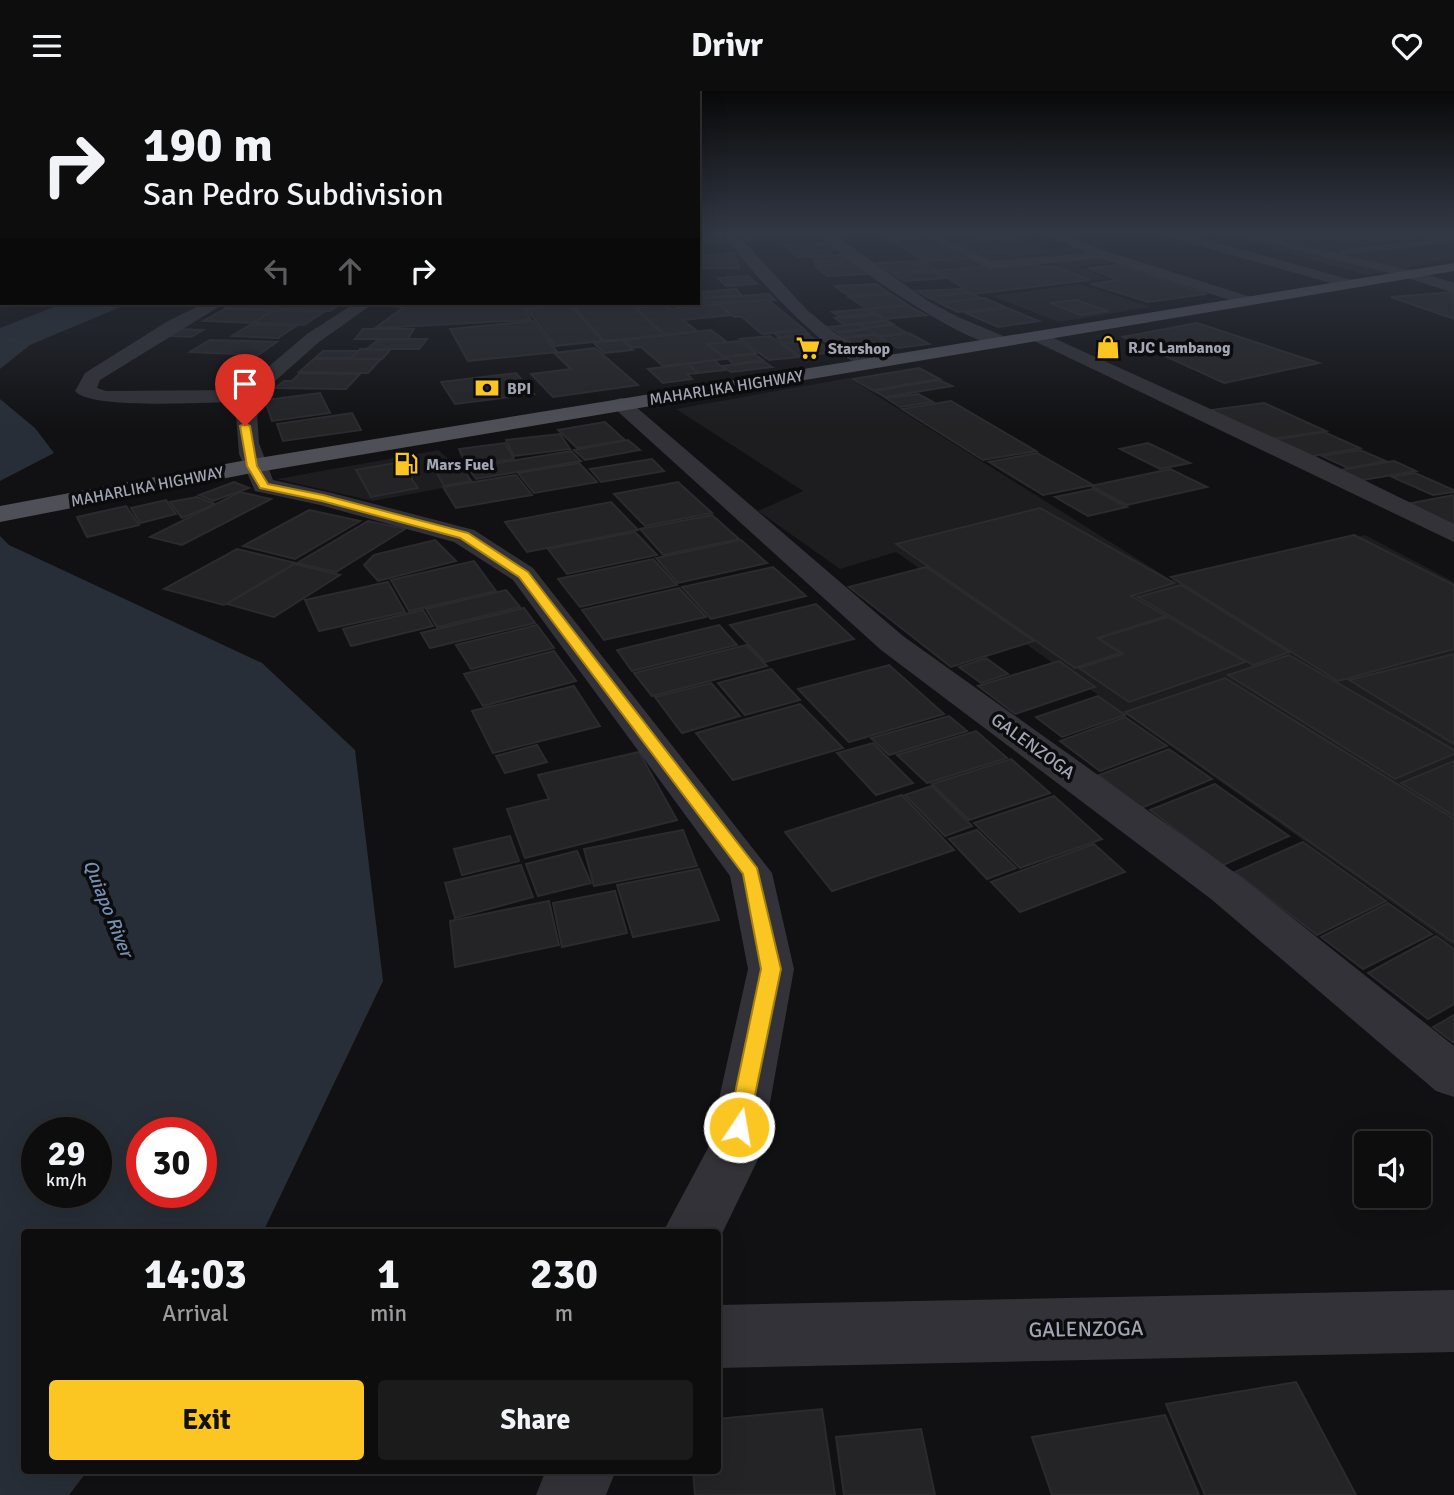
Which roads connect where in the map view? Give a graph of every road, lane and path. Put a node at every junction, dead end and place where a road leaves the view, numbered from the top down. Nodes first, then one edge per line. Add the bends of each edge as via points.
1 (788, 299) edge
2 (914, 299) edge
3 (1240, 299) edge
4 (1263, 299) edge
5 (1248, 301) junction
6 (213, 305) edge
7 (363, 305) edge
8 (1038, 336) junction
9 (1002, 342) junction
10 (873, 363) junction
11 (247, 397) junction
12 (621, 404) junction
13 (252, 466) junction
14 (0, 514) edge
15 (1454, 534) edge
16 (1454, 1076) edge
17 (694, 1229) edge
18 (1454, 1321) edge
19 (721, 1337) edge
20 (579, 1474) edge
21 (571, 1495) edge

1 - 10 street via 830,337
2 - 9 street
3 - 5 street
4 - 5 main road, MAHARLIKA HIGHWAY
5 - 8 main road, MAHARLIKA HIGHWAY
6 - 11 street via 92,377 85,391 105,397
7 - 11 street via 313,338
8 - 9 main road, MAHARLIKA HIGHWAY
8 - 15 street
9 - 10 main road, MAHARLIKA HIGHWAY
10 - 12 main road, MAHARLIKA HIGHWAY
11 - 13 street via 245,426
12 - 13 main road, MAHARLIKA HIGHWAY
12 - 16 street, GALENZOGA via 892,643 1226,888
13 - 14 main road, MAHARLIKA HIGHWAY
13 - 17 street via 264,486 464,536 523,574 751,873 771,969 734,1153
18 - 19 street, GALENZOGA
20 - 21 street

